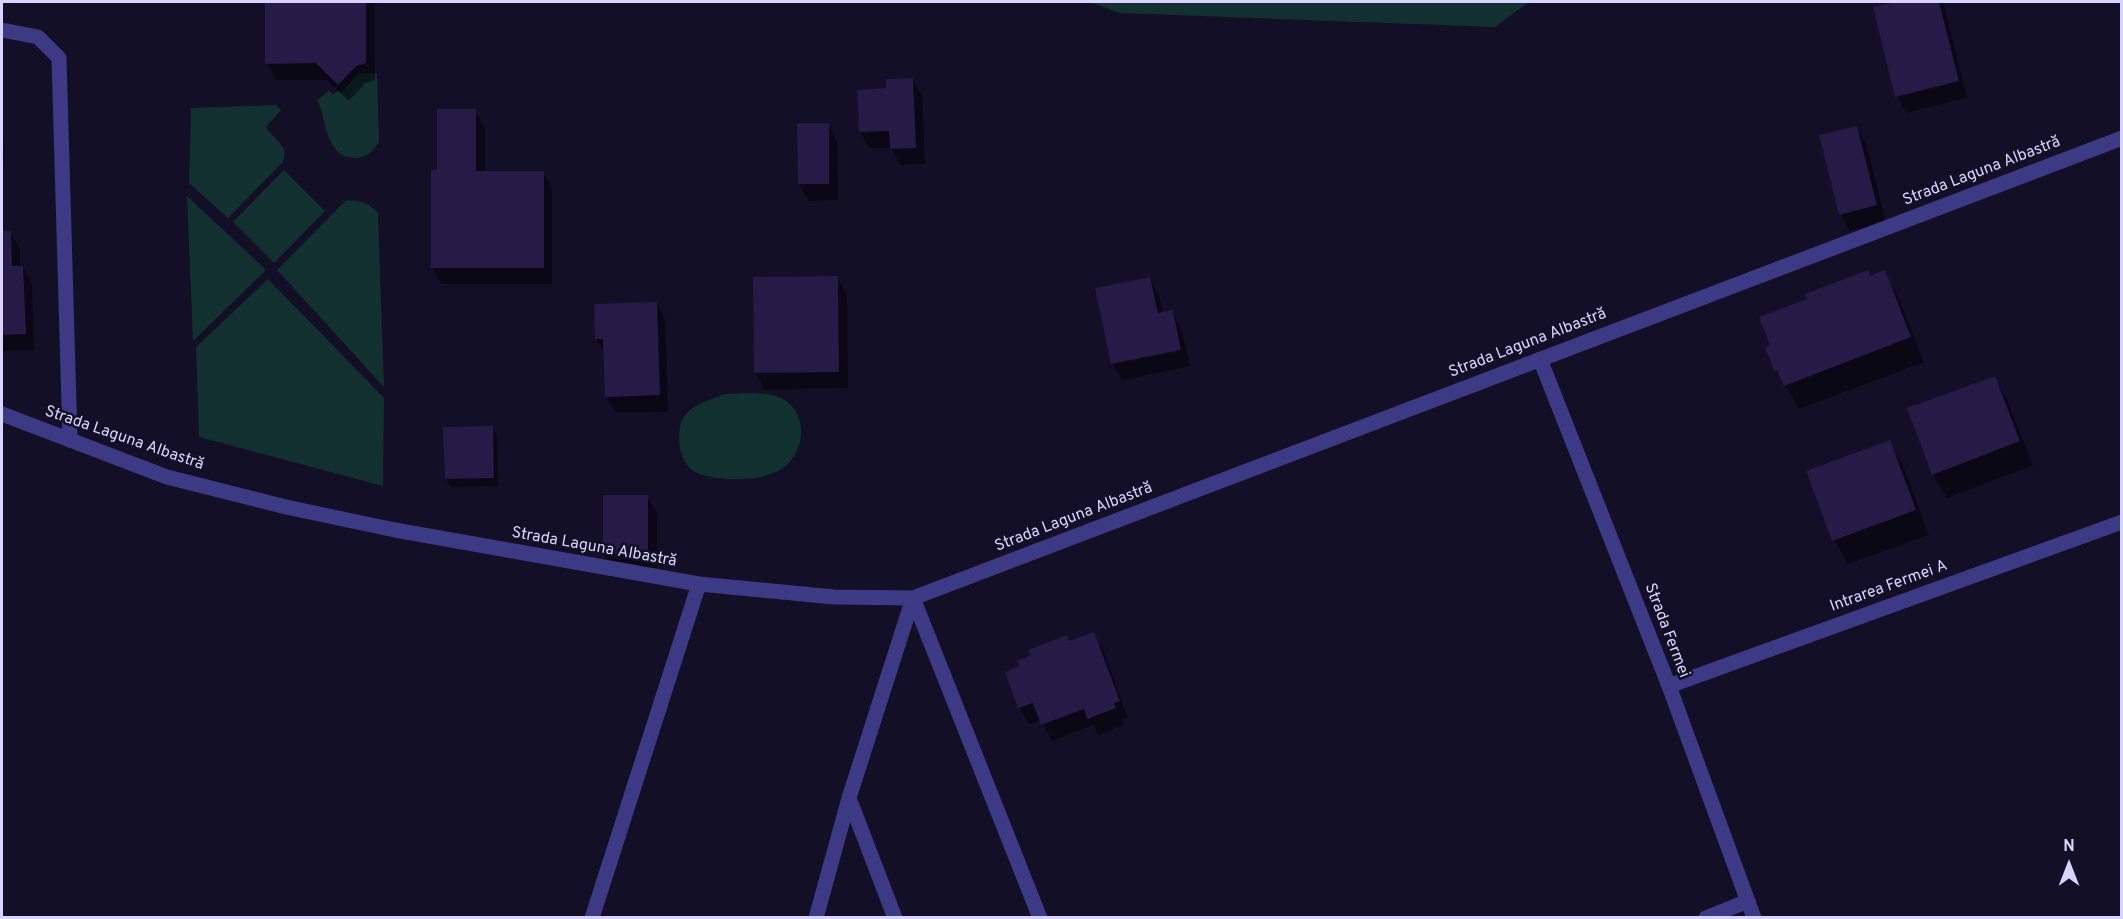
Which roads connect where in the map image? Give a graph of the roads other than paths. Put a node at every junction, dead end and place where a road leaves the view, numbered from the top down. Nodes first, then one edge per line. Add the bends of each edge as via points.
1 (2, 30) edge
2 (2121, 138) edge
3 (1540, 359) junction
4 (2, 414) edge
5 (70, 440) junction
6 (2121, 522) edge
7 (699, 584) junction
8 (913, 598) junction
9 (1669, 686) junction
10 (849, 798) junction
11 (1748, 901) junction
12 (592, 918) edge
13 (816, 918) edge
14 (895, 918) edge
15 (1040, 918) edge
16 (1706, 918) edge
17 (1754, 918) edge

1 - 5 street via 38,37 59,58
2 - 3 street, Strada Laguna Albastră
3 - 8 street, Strada Laguna Albastră
3 - 9 street, Strada Fermei
4 - 5 street, Strada Laguna Albastră
5 - 7 street, Strada Laguna Albastră via 167,477 286,507 510,552
6 - 9 street, Intrarea Fermei A
7 - 8 street, Strada Laguna Albastră via 834,597
7 - 12 street
8 - 10 street
8 - 15 street
9 - 11 street, Strada Fermei
10 - 13 street
10 - 14 street
11 - 16 street
11 - 17 street, Strada Fermei

